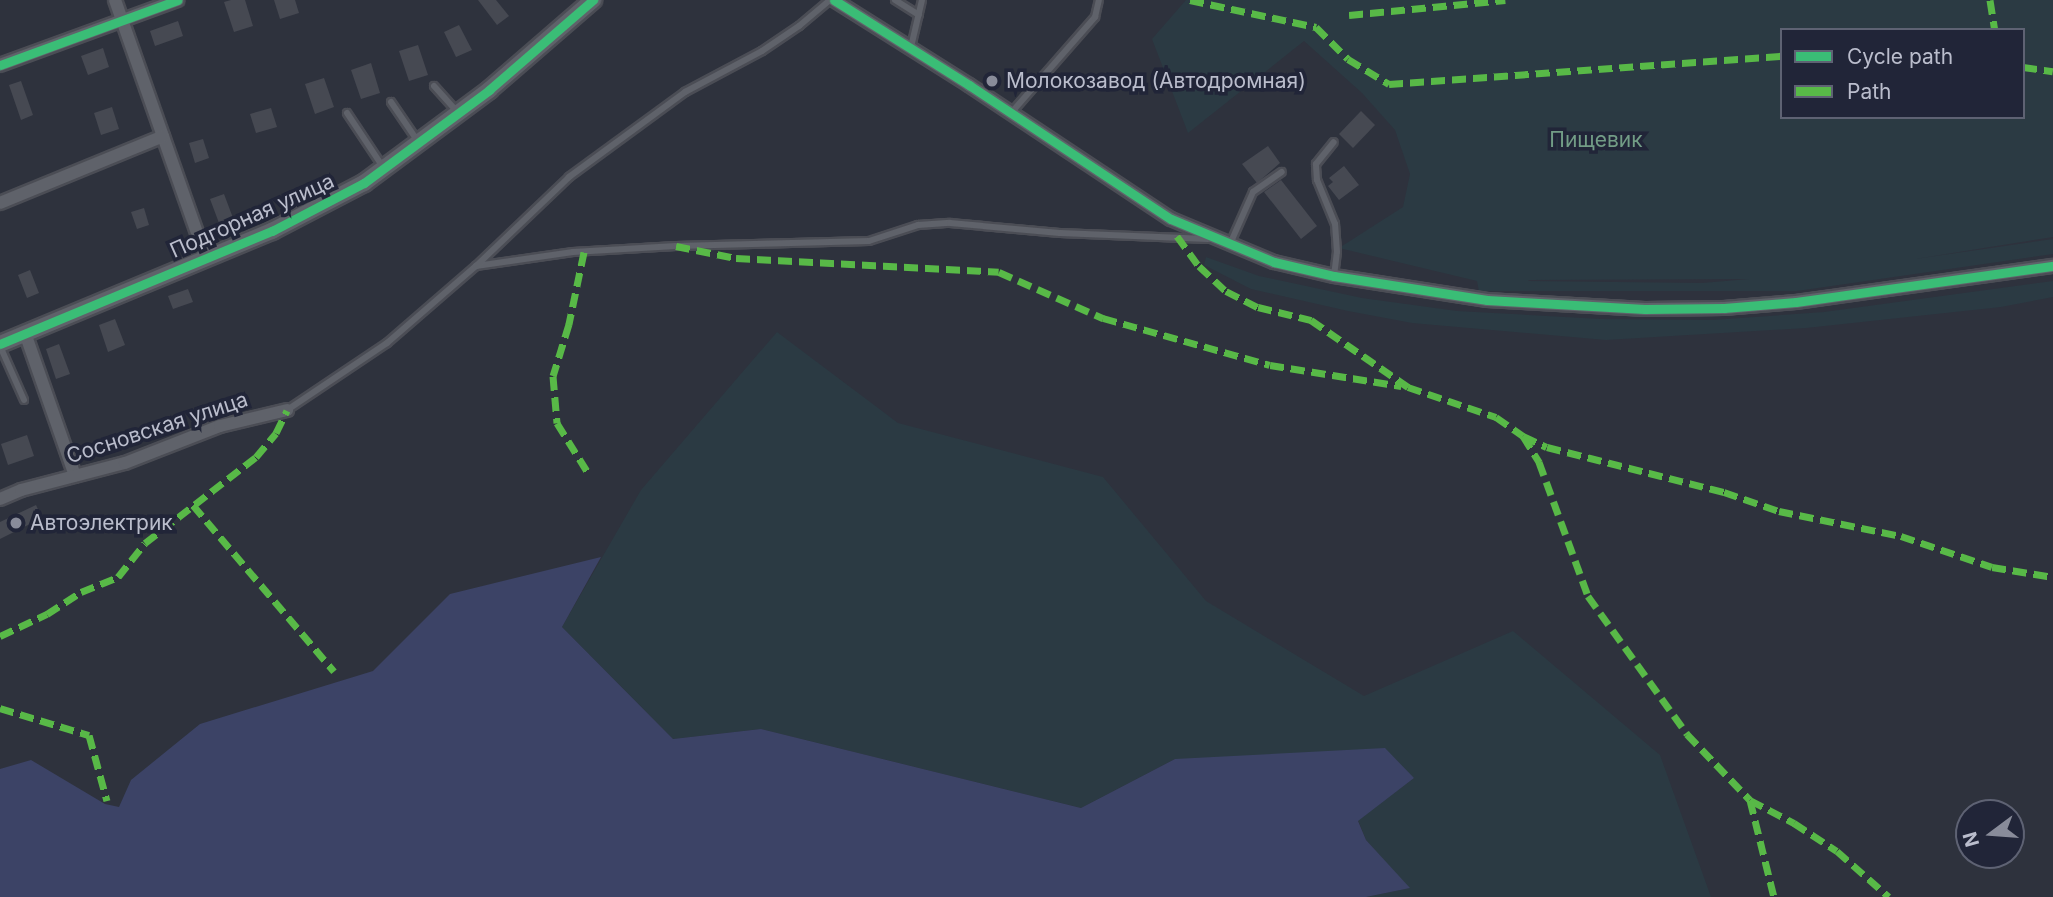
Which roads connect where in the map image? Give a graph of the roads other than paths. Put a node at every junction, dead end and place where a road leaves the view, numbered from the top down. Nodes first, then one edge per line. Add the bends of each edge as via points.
1 (116, 0) edge
2 (178, 0) edge
3 (593, 0) edge
4 (832, 0) edge
5 (895, 0) edge
6 (922, 0) edge
7 (1099, 0) edge
8 (919, 15) junction
9 (121, 20) junction
10 (911, 47) junction
11 (0, 65) edge
12 (434, 86) dead end
13 (391, 102) dead end
14 (347, 113) dead end
15 (1011, 113) junction
16 (459, 114) junction
17 (163, 136) junction
18 (1334, 142) dead end
19 (420, 144) junction
20 (384, 169) junction
21 (1282, 172) dead end
22 (0, 203) edge
23 (1216, 240) junction
24 (1229, 245) junction
25 (206, 258) junction
26 (476, 266) junction
27 (2053, 266) edge
28 (1334, 276) junction
29 (25, 333) junction
30 (0, 345) edge
31 (24, 400) dead end
32 (287, 410) joint
33 (75, 476) junction
34 (0, 499) edge

1 - 9 street
2 - 9 street
3 - 16 street, Подгорная улица
4 - 10 street
4 - 26 lane via 762,51 685,92 569,177
5 - 8 lane
6 - 8 lane
7 - 15 lane via 1095,17
8 - 10 lane
9 - 11 street
9 - 17 street
10 - 15 street
12 - 16 lane
13 - 19 lane
14 - 20 lane
15 - 23 street via 1129,193
16 - 19 street, Подгорная улица
17 - 22 street
17 - 25 street
18 - 28 lane via 1316,164 1317,180 1335,224
19 - 20 street, Подгорная улица
20 - 25 street, Подгорная улица via 319,209
21 - 24 lane via 1253,192
23 - 24 street
23 - 26 lane via 950,223 918,225 869,241 572,252
24 - 28 street via 1274,262
25 - 29 street, Подгорная улица
26 - 32 lane via 387,343
27 - 28 street via 1724,308 1645,309 1487,300
29 - 30 street, Подгорная улица
29 - 33 street
30 - 31 lane
32 - 33 street, Сосновская улица via 220,426 125,463
33 - 34 street, Сосновская улица

